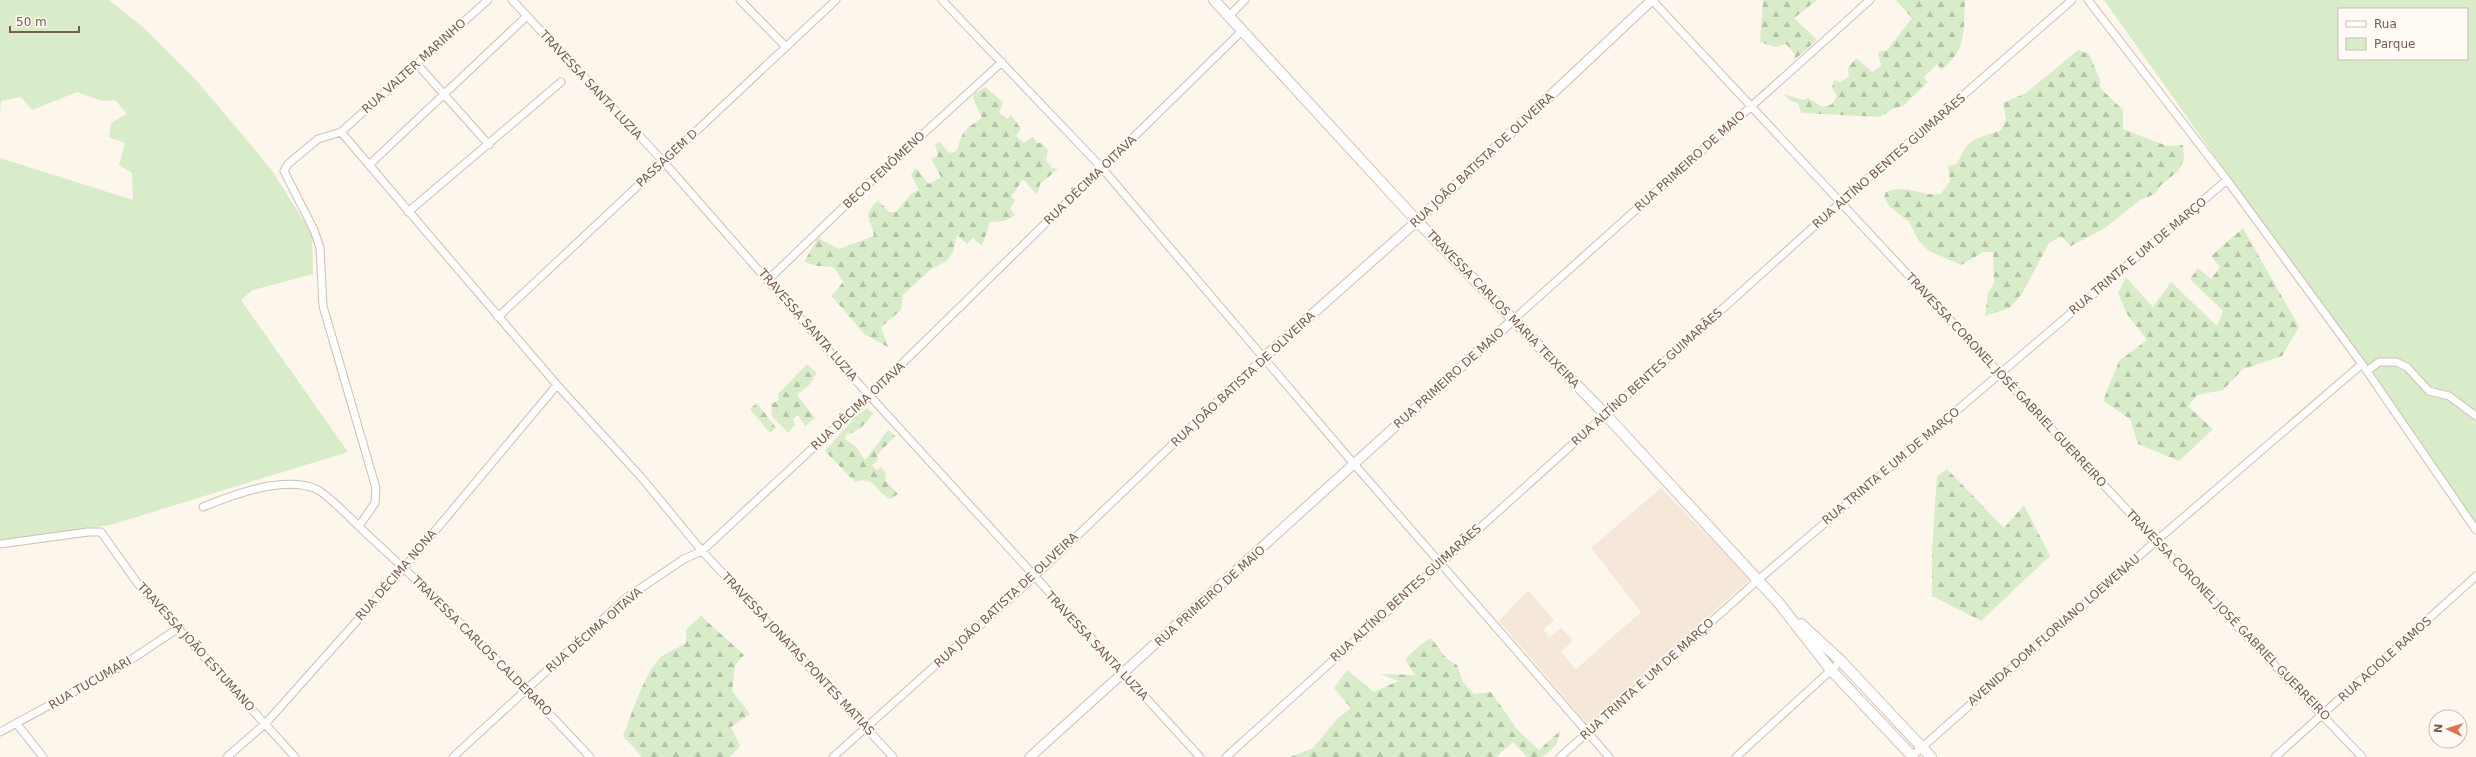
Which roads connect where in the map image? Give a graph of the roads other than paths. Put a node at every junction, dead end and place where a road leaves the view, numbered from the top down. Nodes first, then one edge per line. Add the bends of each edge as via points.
1 (488, 0) edge
2 (512, 0) edge
3 (740, 0) edge
4 (836, 0) edge
5 (942, 0) edge
6 (1214, 0) edge
7 (1245, 0) edge
8 (1652, 0) edge
9 (1870, 0) edge
10 (2072, 0) edge
11 (2089, 1) edge
12 (527, 16) junction
13 (1229, 16) junction
14 (1243, 30) junction
15 (785, 46) junction
16 (1002, 62) junction
17 (417, 64) junction
18 (561, 82) dead end
19 (445, 94) junction
20 (1751, 105) junction
21 (340, 132) junction
22 (489, 145) junction
23 (663, 161) junction
24 (369, 165) junction
25 (1102, 168) junction
26 (2227, 180) junction
27 (1841, 202) junction
28 (408, 212) junction
29 (1417, 221) junction
30 (768, 280) junction
31 (498, 317) junction
32 (1514, 319) junction
33 (1264, 357) junction
34 (2362, 364) junction
35 (2367, 371) junction
36 (2000, 374) junction
37 (556, 385) junction
38 (870, 395) junction
39 (1606, 415) junction
40 (2476, 416) edge
41 (1354, 464) junction
42 (202, 508) dead end
43 (359, 526) junction
44 (2476, 530) edge
45 (2156, 541) junction
46 (0, 544) edge
47 (702, 551) junction
48 (1441, 561) junction
49 (404, 568) junction
50 (2476, 576) edge
51 (1034, 577) junction
52 (1758, 580) junction
53 (1778, 602) junction
54 (177, 629) junction
55 (1841, 661) junction
56 (1831, 670) junction
57 (1123, 675) junction
58 (527, 689) junction
59 (2323, 715) junction
60 (266, 723) junction
61 (17, 724) junction
62 (867, 728) junction
63 (1587, 731) junction
64 (0, 732) edge
65 (1921, 747) junction
66 (43, 757) edge
67 (227, 757) edge
68 (296, 757) edge
69 (453, 757) edge
70 (590, 757) edge
71 (833, 757) edge
72 (892, 757) edge
73 (1030, 757) edge
74 (1200, 757) edge
75 (1226, 757) edge
76 (1560, 757) edge
77 (1609, 757) edge
78 (1736, 757) edge
79 (1912, 757) edge
80 (1931, 757) edge
81 (2275, 757) edge
82 (2362, 757) edge

1 - 17 street, RUA VALTER MARINHO
2 - 12 street, TRAVESSA SANTA LUZIA
3 - 15 street
4 - 15 street, PASSAGEM D
5 - 16 street
6 - 13 main road, TRAVESSA CARLOS MARIA TEIXEIRA
7 - 13 street
8 - 20 street, TRAVESSA CORONEL JOSÉ GABRIEL GUERREIRO
8 - 29 street, RUA JOÃO BATISTA DE OLIVEIRA
9 - 20 street, RUA PRIMEIRO DE MAIO
10 - 27 street, RUA ALTÍNO BENTES GUIMARÃES
11 - 26 street
12 - 19 street
12 - 23 street, TRAVESSA SANTA LUZIA
13 - 14 main road, TRAVESSA CARLOS MARIA TEIXEIRA
14 - 25 street, RUA DÉCIMA OITAVA
14 - 29 main road, TRAVESSA CARLOS MARIA TEIXEIRA
15 - 23 street, PASSAGEM D
16 - 25 street
16 - 30 street, BECO FENÔMENO via 856,195
17 - 19 street
17 - 21 street, RUA VALTER MARINHO
18 - 22 street
19 - 22 street
19 - 24 street
20 - 27 street, TRAVESSA CORONEL JOSÉ GABRIEL GUERREIRO
20 - 32 street, RUA PRIMEIRO DE MAIO
21 - 24 street
21 - 43 street via 318,139 288,164 284,171 314,230 320,248 323,306 376,488 375,503
22 - 28 street
23 - 30 street, TRAVESSA SANTA LUZIA
23 - 31 street, PASSAGEM D
24 - 28 street
25 - 33 street
25 - 38 street, RUA DÉCIMA OITAVA
26 - 34 street
26 - 36 street, RUA TRINTA E UM DE MARÇO
27 - 36 street, TRAVESSA CORONEL JOSÉ GABRIEL GUERREIRO
27 - 39 street, RUA ALTÍNO BENTES GUIMARÃES
28 - 31 street
29 - 32 main road, TRAVESSA CARLOS MARIA TEIXEIRA
29 - 33 street, RUA JOÃO BATISTA DE OLIVEIRA
30 - 38 street, TRAVESSA SANTA LUZIA
31 - 37 street
32 - 39 main road, TRAVESSA CARLOS MARIA TEIXEIRA
32 - 41 street, RUA PRIMEIRO DE MAIO
33 - 41 street
33 - 51 street, RUA JOÃO BATISTA DE OLIVEIRA
34 - 35 street
34 - 45 street, AVENIDA DOM FLORIANO LOEWENAU
35 - 40 street via 2379,362 2396,362 2407,367 2430,392 2449,396
35 - 44 street
36 - 45 street, TRAVESSA CORONEL JOSÉ GABRIEL GUERREIRO
36 - 52 street, RUA TRINTA E UM DE MARÇO
37 - 47 street via 641,477
37 - 49 street, RUA DÉCIMA NONA
38 - 47 street, RUA DÉCIMA OITAVA
38 - 51 street, TRAVESSA SANTA LUZIA
39 - 48 street, RUA ALTÍNO BENTES GUIMARÃES
39 - 52 main road, TRAVESSA CARLOS MARIA TEIXEIRA
41 - 48 street
41 - 57 street, RUA PRIMEIRO DE MAIO
42 - 43 street, TRAVESSA CARLOS CALDERARO via 234,494 296,484 317,489
43 - 49 street, TRAVESSA CARLOS CALDERARO
45 - 59 street, TRAVESSA CORONEL JOSÉ GABRIEL GUERREIRO
45 - 65 street, AVENIDA DOM FLORIANO LOEWENAU
46 - 54 street, TRAVESSA JOÃO ESTUMANO via 101,532 138,584
47 - 58 street, RUA DÉCIMA OITAVA via 684,559 626,598
47 - 62 street, TRAVESSA JONATAS PONTES MATIAS
48 - 63 street
48 - 75 street, RUA ALTÍNO BENTES GUIMARÃES
49 - 58 street, TRAVESSA CARLOS CALDERARO
49 - 60 street, RUA DÉCIMA NONA
50 - 59 street, RUA ACIOLE RAMOS
51 - 57 street, TRAVESSA SANTA LUZIA
51 - 62 street, RUA JOÃO BATISTA DE OLIVEIRA
52 - 53 main road, TRAVESSA CARLOS MARIA TEIXEIRA
52 - 63 street, RUA TRINTA E UM DE MARÇO
53 - 55 main road, TRAVESSA CARLOS MARIA TEIXEIRA
53 - 56 main road, TRAVESSA CARLOS MARIA TEIXEIRA
54 - 60 street, TRAVESSA JOÃO ESTUMANO
54 - 61 street, RUA TUCUMARI via 120,667
55 - 56 street
55 - 65 main road, TRAVESSA CARLOS MARIA TEIXEIRA
56 - 78 street
56 - 79 main road, TRAVESSA CARLOS MARIA TEIXEIRA
57 - 73 street, RUA PRIMEIRO DE MAIO
57 - 74 street, TRAVESSA SANTA LUZIA
58 - 69 street, RUA DÉCIMA OITAVA
58 - 70 street, TRAVESSA CARLOS CALDERARO
59 - 81 street, RUA ACIOLE RAMOS
59 - 82 street, TRAVESSA CORONEL JOSÉ GABRIEL GUERREIRO
60 - 67 street, RUA DÉCIMA NONA
60 - 68 street, TRAVESSA JOÃO ESTUMANO
61 - 64 street, RUA TUCUMARI
61 - 66 street
62 - 71 street, RUA JOÃO BATISTA DE OLIVEIRA
62 - 72 street, TRAVESSA JONATAS PONTES MATIAS
63 - 76 street, RUA TRINTA E UM DE MARÇO
63 - 77 street
65 - 79 street, AVENIDA DOM FLORIANO LOEWENAU
65 - 80 main road, TRAVESSA CARLOS MARIA TEIXEIRA

